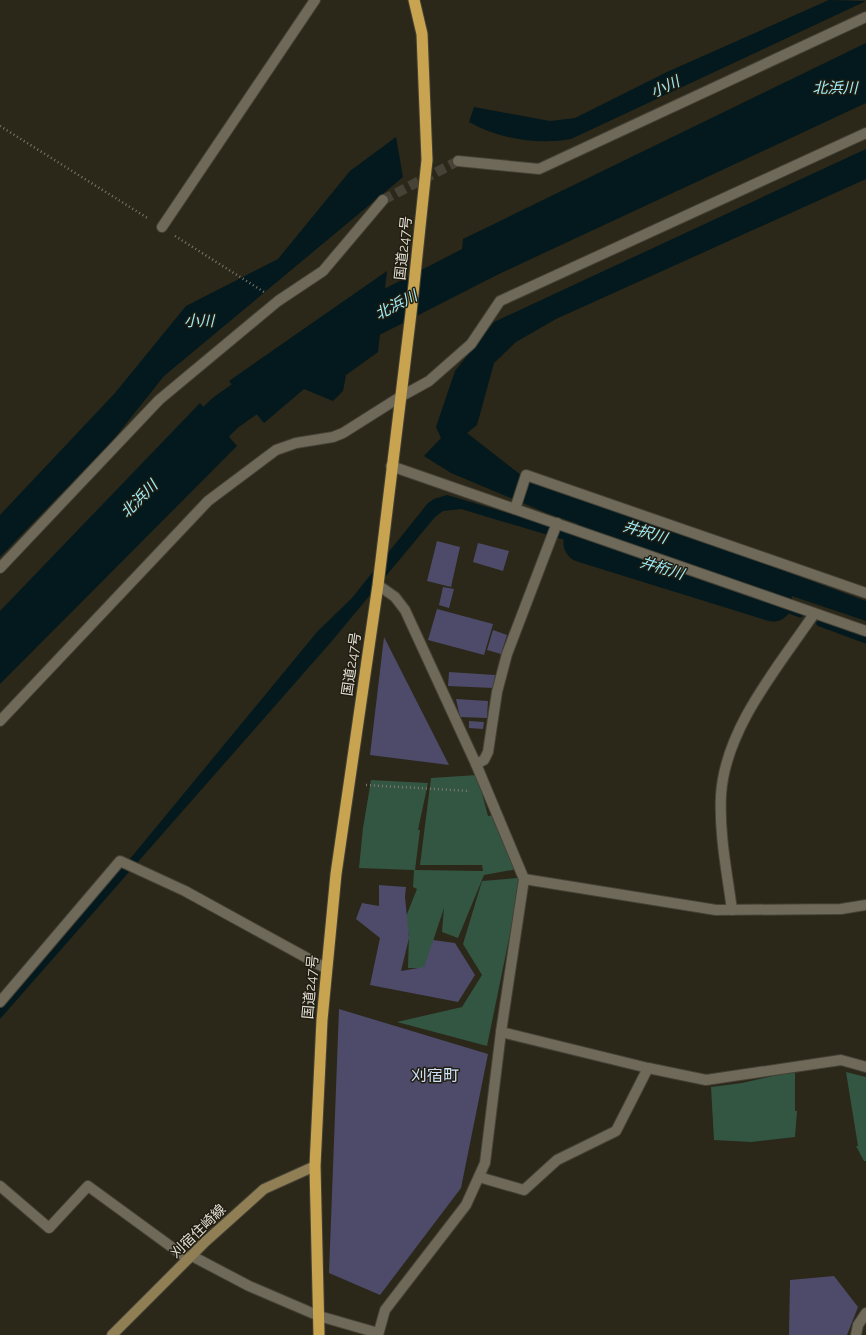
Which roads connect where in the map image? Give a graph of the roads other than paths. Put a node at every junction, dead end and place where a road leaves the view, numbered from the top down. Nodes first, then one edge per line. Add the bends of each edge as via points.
1 (315, 0) edge
2 (414, 0) edge
3 (866, 17) edge
4 (866, 133) edge
5 (458, 161) tunnel mouth
6 (383, 200) tunnel mouth
7 (162, 227) road end
8 (400, 397) junction
9 (391, 466) junction
10 (515, 508) junction
11 (556, 525) junction
12 (0, 568) edge
13 (378, 585) junction
14 (866, 593) edge
15 (814, 614) junction
16 (866, 632) edge
17 (0, 720) edge
18 (476, 764) junction
19 (524, 878) junction
20 (866, 905) edge
21 (732, 910) junction
22 (327, 969) junction
23 (0, 1002) edge
24 (501, 1032) junction
25 (866, 1067) edge
26 (648, 1068) junction
27 (315, 1166) junction
28 (479, 1177) junction
29 (0, 1186) edge
30 (190, 1257) junction
31 (866, 1313) edge
32 (319, 1316) junction
33 (378, 1334) edge
34 (112, 1335) edge
35 (319, 1335) edge
36 (856, 1335) edge

1 - 7 street
2 - 8 highway, 国道247号 via 422,34 427,160
3 - 5 street via 539,169
4 - 8 street via 500,301 471,344 429,381
6 - 12 street via 324,271 278,301 159,400
8 - 9 highway, 国道247号
8 - 17 street via 343,433 276,450 208,501
9 - 10 street
9 - 13 highway, 国道247号
10 - 11 street
10 - 14 street via 526,475
11 - 15 street
11 - 18 street via 507,654 488,752 484,760
13 - 18 street via 395,597 404,610
13 - 22 highway, 国道247号 via 336,874
15 - 16 street
15 - 21 street via 747,713 726,765 721,794 722,826
18 - 19 street
19 - 21 street via 716,910
19 - 24 street
20 - 21 street via 841,909
22 - 23 street via 185,891 120,861
22 - 27 highway, 国道247号
24 - 26 street
24 - 28 street via 485,1163
25 - 26 street via 841,1060 706,1080
26 - 28 street via 616,1132 557,1160 524,1190
27 - 30 main road, 刈宿住崎線 via 264,1189
27 - 32 highway, 国道247号
28 - 33 street via 466,1205 385,1310
29 - 30 street via 49,1228 88,1186
30 - 32 street
30 - 34 main road, 刈宿住崎線
31 - 36 street via 858,1325
32 - 33 street
32 - 35 highway, 国道247号

